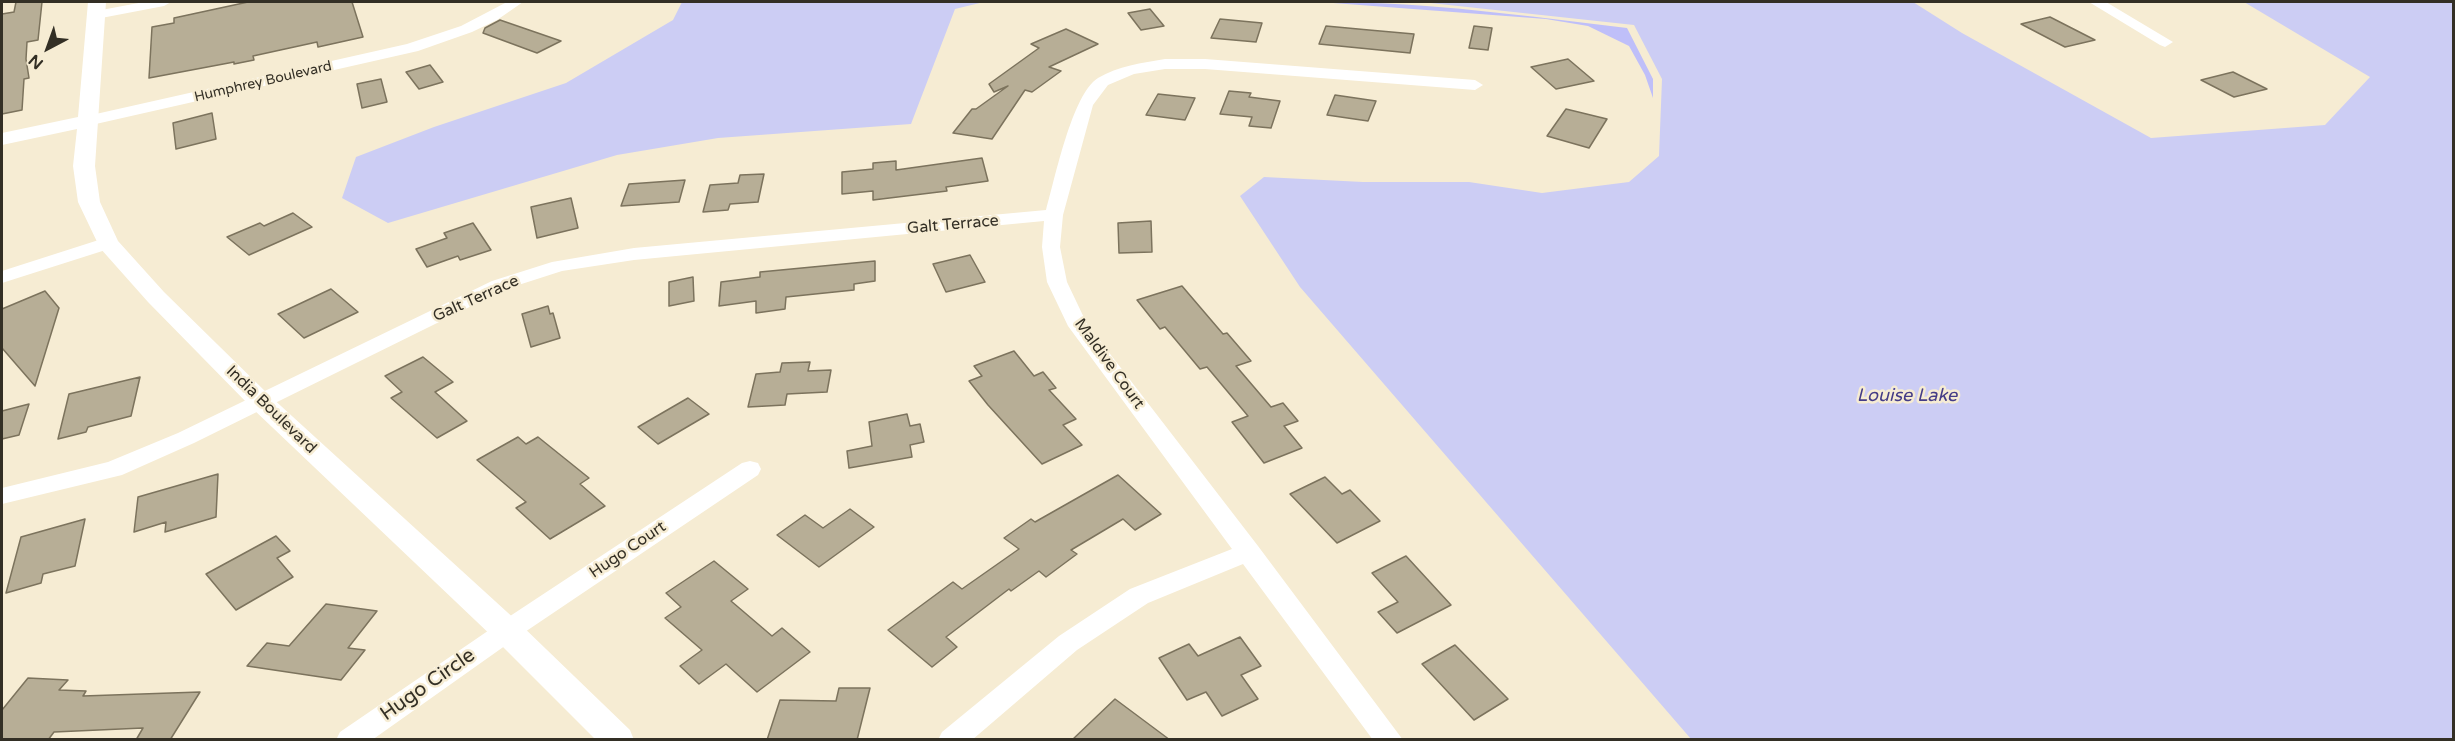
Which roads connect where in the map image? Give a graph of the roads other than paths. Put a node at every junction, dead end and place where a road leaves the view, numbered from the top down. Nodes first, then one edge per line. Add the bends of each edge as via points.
1 (164, 2) edge
2 (516, 2) edge
3 (2096, 2) edge
4 (96, 8) edge
5 (2165, 42) dead end
6 (1475, 85) dead end
7 (87, 121) junction
8 (2, 140) edge
9 (1054, 215) junction
10 (108, 243) junction
11 (2, 277) edge
12 (261, 402) junction
13 (750, 469) dead end
14 (2, 496) edge
15 (1249, 552) junction
16 (507, 631) junction
17 (350, 740) edge
18 (618, 740) edge
19 (952, 740) edge
20 (1389, 740) edge

1 - 4 street
2 - 7 street, Humphrey Boulevard via 492,18 441,39
3 - 5 street
4 - 7 street, India Boulevard
6 - 9 street, Maldive Court via 1205,64 1130,69 1102,82 1086,104
7 - 8 street, Humphrey Boulevard
7 - 10 street, India Boulevard via 84,166 89,202
9 - 12 street, Galt Terrace via 634,254 559,266 499,285
9 - 15 street, Maldive Court via 1051,247 1057,282 1078,326
10 - 11 street
10 - 12 street, India Boulevard
12 - 14 street, Galt Terrace via 114,469
12 - 16 street, India Boulevard
13 - 16 street, Hugo Court
15 - 19 street via 1139,596 1068,643
15 - 20 street, Maldive Court
16 - 17 street, Hugo Circle
16 - 18 street, India Boulevard

